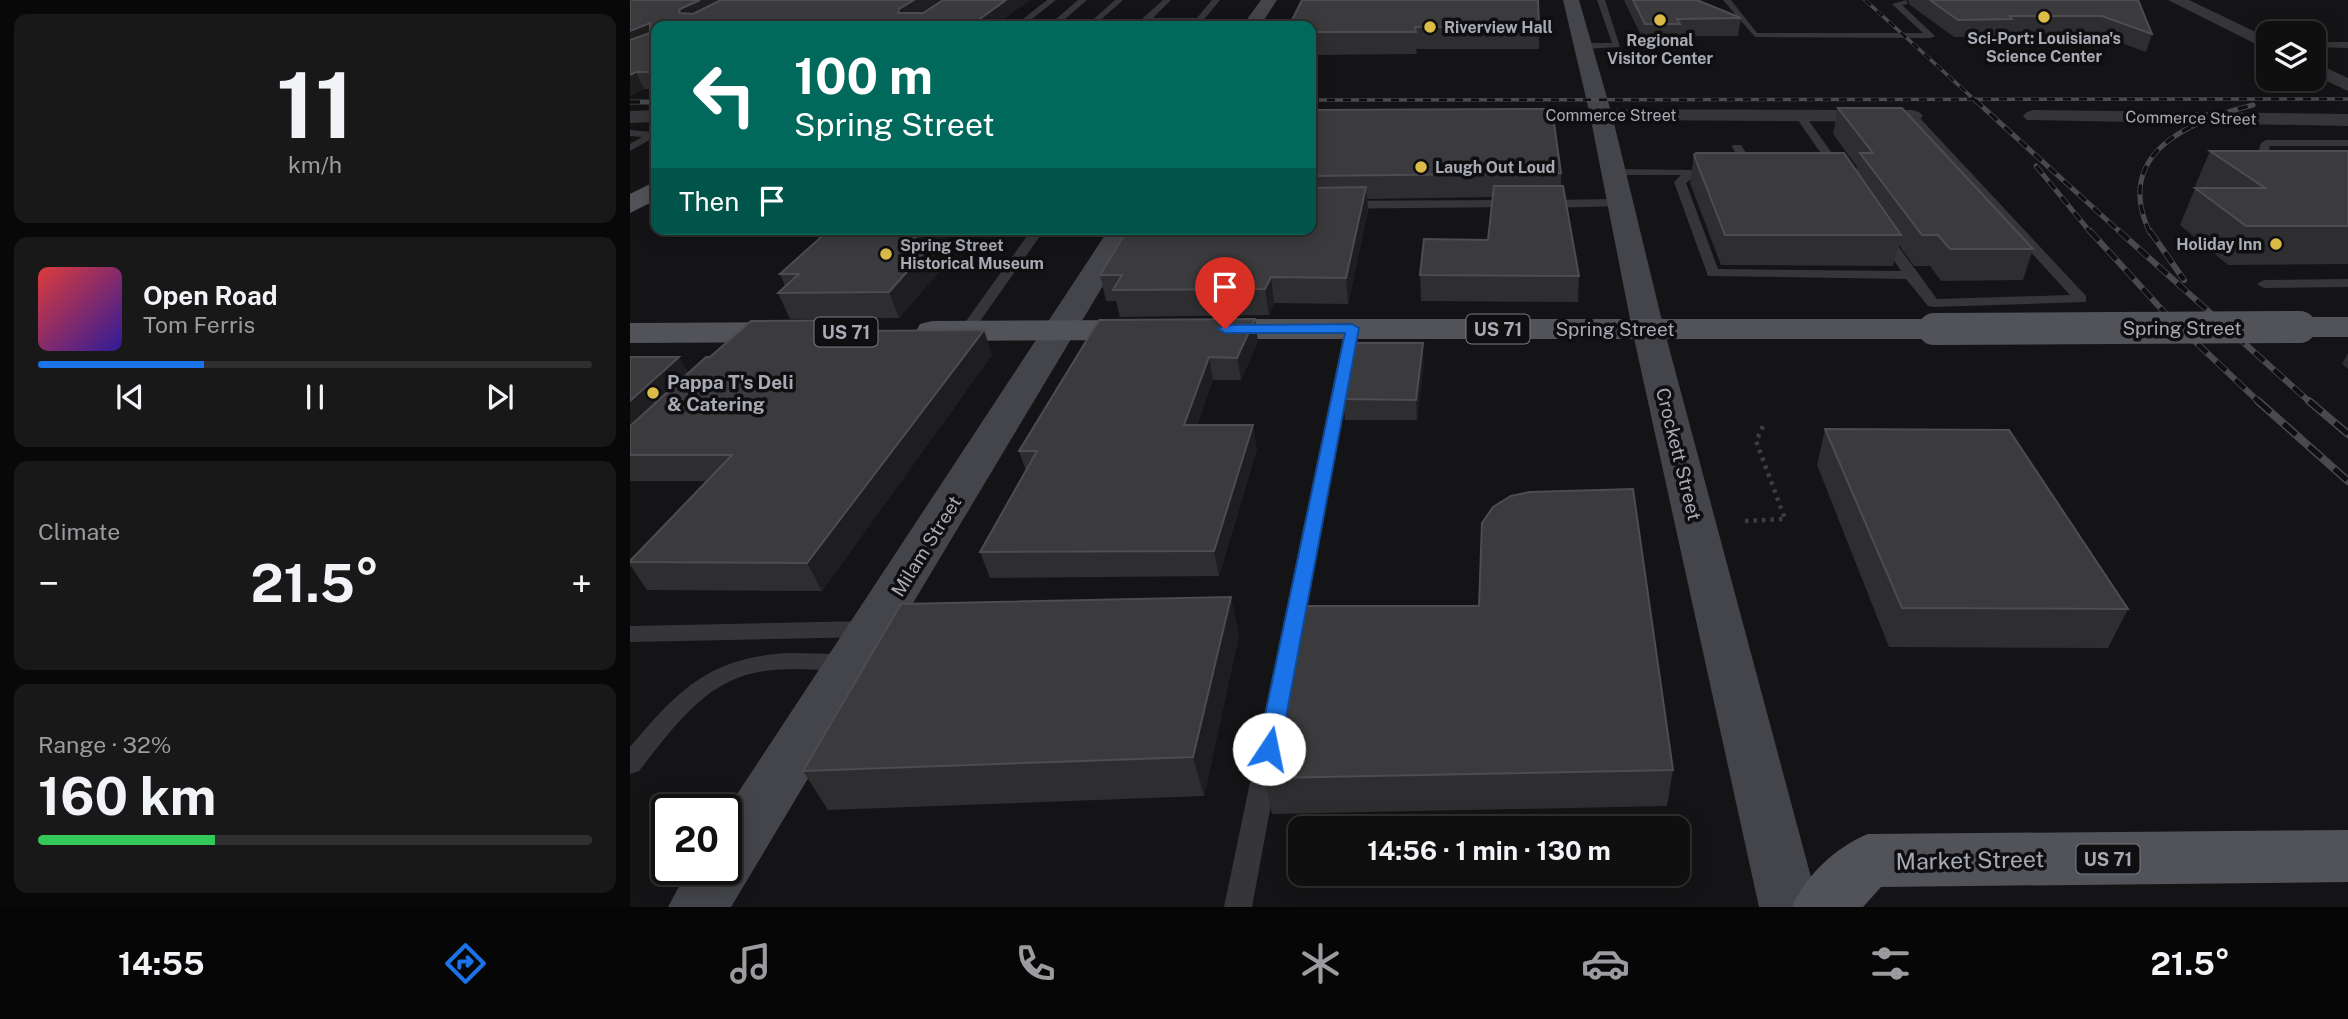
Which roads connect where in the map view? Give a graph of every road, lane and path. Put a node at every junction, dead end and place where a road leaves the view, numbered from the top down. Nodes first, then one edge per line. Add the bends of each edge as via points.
1 (1052, 0) edge
2 (1083, 0) edge
3 (1119, 0) edge
4 (1167, 0) edge
5 (1216, 0) edge
6 (1269, 0) edge
7 (1571, 0) edge
8 (1601, 0) edge
9 (1727, 0) edge
10 (1885, 0) edge
11 (2176, 0) edge
12 (1901, 3) edge
13 (1025, 21) edge
14 (1058, 21) edge
15 (1096, 21) edge
16 (1254, 21) edge
17 (2256, 40) edge
18 (2326, 45) edge
19 (2348, 45) edge
20 (1583, 46) junction
21 (2326, 74) edge
22 (2347, 85) edge
23 (1478, 115) edge
24 (1601, 116) junction
25 (1800, 116) junction
26 (1912, 116) joint
27 (2034, 116) dead end
28 (2348, 121) edge
29 (630, 133) edge
30 (2348, 143) edge
31 (1737, 147) dead end
32 (630, 148) edge
33 (2285, 167) edge
34 (1752, 171) edge
35 (1838, 174) edge
36 (1617, 188) junction
37 (651, 192) edge
38 (630, 205) edge
39 (1316, 205) edge
40 (1875, 223) edge
41 (1035, 235) edge
42 (1119, 235) edge
43 (1910, 275) junction
44 (2348, 283) edge
45 (2264, 284) dead end
46 (2348, 327) edge
47 (1352, 328) junction
48 (1648, 329) junction
49 (1061, 330) junction
50 (897, 331) edge
51 (966, 331) junction
52 (827, 332) edge
53 (630, 333) edge
54 (1765, 422) dead end
55 (1745, 522) dead end
56 (630, 634) edge
57 (863, 645) junction
58 (630, 764) edge
59 (742, 837) edge
60 (2348, 856) edge
61 (712, 885) edge
62 (698, 907) edge
63 (1238, 907) edge
64 (1789, 907) edge
65 (1822, 907) edge

1 - 13 lane
2 - 14 lane
3 - 15 lane
4 - 5 lane via 1146,20 1199,20
6 - 16 street
7 - 20 street, Crockett Street
8 - 20 lane via 1617,45
9 - 12 lane via 1755,36 1931,36
10 - 12 lane
11 - 17 street
18 - 19 lane
20 - 24 street, Crockett Street
21 - 22 street
23 - 24 street, Commerce Street
24 - 25 street, Commerce Street
24 - 36 street, Crockett Street
25 - 26 street, Commerce Street
25 - 35 lane
26 - 43 lane via 2081,299 1933,303
27 - 28 street, Commerce Street
29 - 32 lane via 647,134 648,138
30 - 33 lane via 2266,143 2262,156
31 - 34 lane
36 - 39 lane
36 - 43 lane via 1697,172 1680,182 1713,273
36 - 48 street, Crockett Street
37 - 38 main road
40 - 43 lane
41 - 51 lane
42 - 49 street, Milam Street
44 - 45 lane
46 - 48 main road, Spring Street / US 71, bridge
47 - 48 main road, Spring Street / US 71
47 - 49 main road, Spring Street / US 71
47 - 63 lane
48 - 64 street, Crockett Street
49 - 51 main road, Spring Street / US 71
49 - 57 street, Milam Street
50 - 51 main road, Spring Street / US 71
52 - 53 main road, US 71 via 749,341
54 - 55 path via 1756,441 1785,519
56 - 57 lane
57 - 58 lane via 732,670 691,696
57 - 59 street, Milam Street
60 - 65 main road, Market Street / US 71 via 1868,861
61 - 62 street

